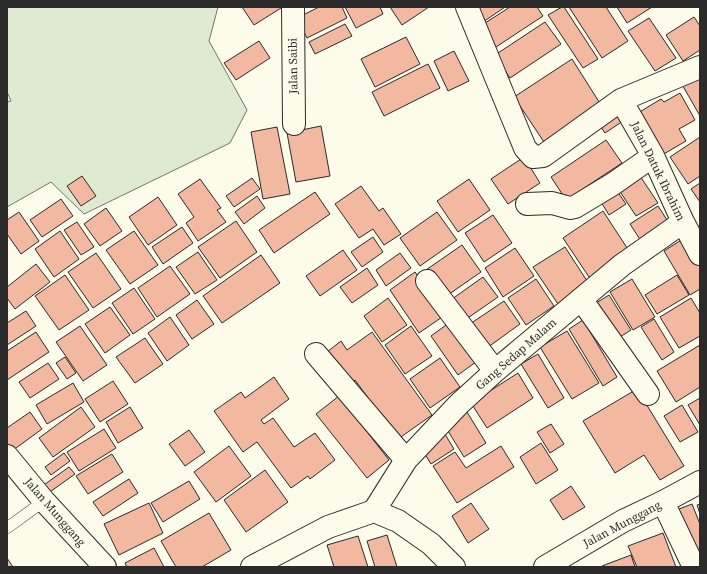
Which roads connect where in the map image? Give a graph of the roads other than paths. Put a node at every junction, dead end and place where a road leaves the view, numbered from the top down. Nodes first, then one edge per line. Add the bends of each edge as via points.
1 (293, 7) edge
2 (467, 7) edge
3 (700, 67) edge
4 (621, 100) junction
5 (294, 124) dead end
6 (653, 156) junction
7 (527, 204) dead end
8 (683, 222) junction
9 (700, 254) edge
10 (427, 281) dead end
11 (581, 299) junction
12 (316, 354) dead end
13 (495, 371) junction
14 (648, 394) dead end
15 (7, 456) edge
16 (406, 460) junction
17 (700, 482) edge
18 (44, 501) junction
19 (663, 502) junction
20 (374, 511) junction
21 (7, 528) edge
22 (105, 567) edge
23 (252, 567) edge
24 (454, 567) edge
25 (545, 567) edge
26 (694, 567) edge

1 - 5 street, Jalan Saibi
2 - 4 street via 525,148 533,157 543,156
3 - 4 street
4 - 6 street, Jalan Datuk Ibrahim
6 - 7 street via 575,207 552,203
6 - 8 street, Jalan Datuk Ibrahim
8 - 9 street, Jalan Datuk Ibrahim
8 - 11 street, Gang Sedap Malam via 622,265
10 - 13 street
11 - 13 street, Gang Sedap Malam
11 - 14 street
12 - 16 street
13 - 16 street, Gang Sedap Malam via 459,404
15 - 18 street, Jalan Munggang
16 - 20 street, Gang Sedap Malam
17 - 19 street, Jalan Munggang
18 - 21 lane
18 - 22 street, Jalan Munggang
19 - 25 street, Jalan Munggang via 623,521
19 - 26 street
20 - 23 street via 328,527
20 - 24 street via 398,521 431,544

